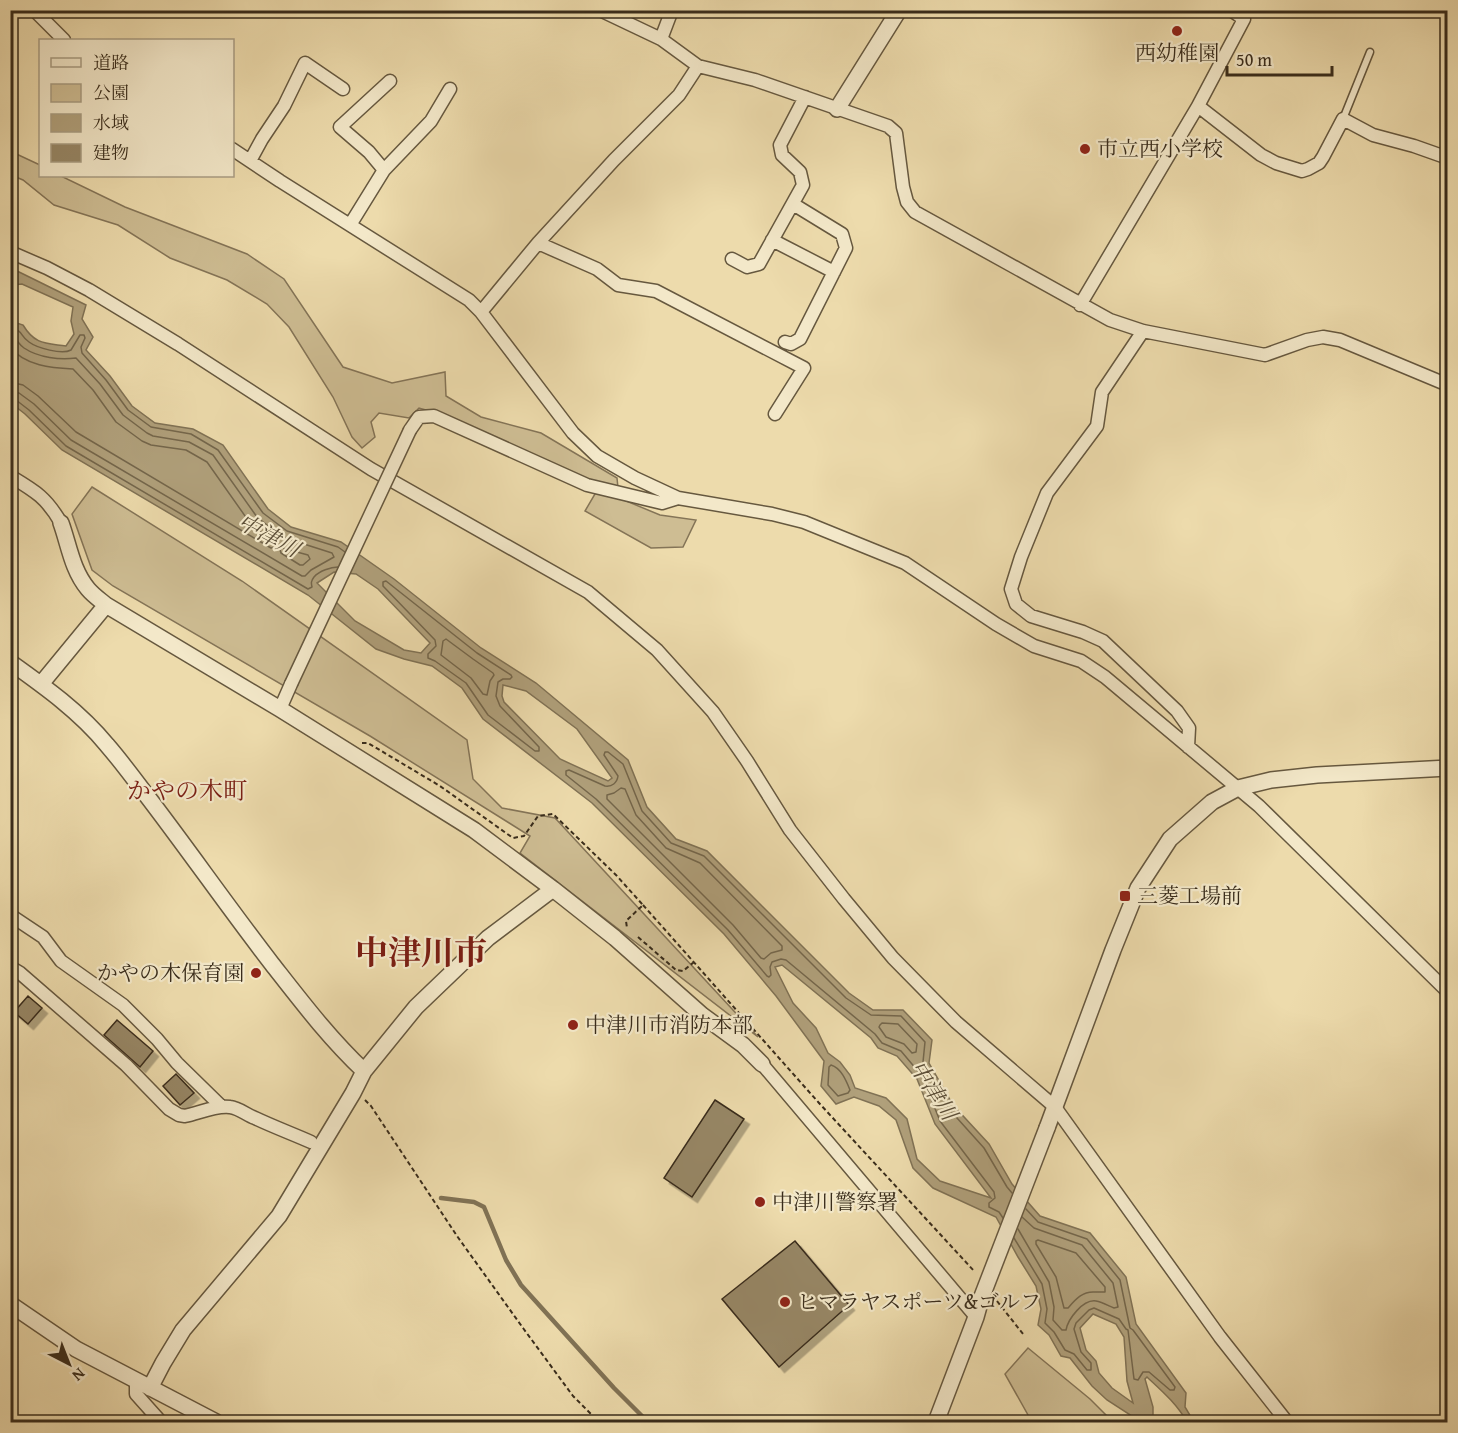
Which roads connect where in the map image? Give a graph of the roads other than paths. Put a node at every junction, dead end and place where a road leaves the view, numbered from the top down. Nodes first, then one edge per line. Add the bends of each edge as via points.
1 (34, 10) edge
2 (600, 10) edge
3 (672, 10) edge
4 (899, 10) edge
5 (1231, 10) edge
6 (63, 39) edge
7 (661, 39) junction
8 (1370, 52) dead end
9 (698, 66) junction
10 (390, 81) dead end
11 (343, 88) dead end
12 (450, 89) dead end
13 (805, 97) junction
14 (1198, 106) junction
15 (837, 109) junction
16 (1343, 119) junction
17 (234, 150) edge
18 (1448, 158) edge
19 (250, 161) junction
20 (384, 170) junction
21 (793, 204) junction
22 (350, 225) junction
23 (772, 240) junction
24 (538, 243) junction
25 (10, 252) edge
26 (732, 259) dead end
27 (834, 272) junction
28 (1080, 305) junction
29 (481, 312) junction
30 (1143, 331) junction
31 (785, 342) dead end
32 (1448, 385) edge
33 (774, 414) dead end
34 (10, 476) edge
35 (678, 498) junction
36 (61, 523) joint
37 (106, 605) junction
38 (10, 662) edge
39 (41, 684) junction
40 (280, 709) junction
41 (1188, 747) junction
42 (1448, 768) edge
43 (1238, 788) junction
44 (553, 889) junction
45 (10, 915) edge
46 (10, 967) edge
47 (1448, 992) edge
48 (762, 1064) joint
49 (364, 1071) junction
50 (222, 1107) junction
51 (1054, 1107) junction
52 (311, 1142) dead end
53 (10, 1304) edge
54 (976, 1317) junction
55 (143, 1384) junction
56 (161, 1422) edge
57 (216, 1422) edge
58 (936, 1422) edge
59 (1287, 1422) edge

1 - 6 street
2 - 7 street
3 - 7 street
4 - 15 street
5 - 14 street via 1244,19
7 - 9 street
8 - 16 lane
9 - 13 street
9 - 24 street via 680,95
10 - 20 street via 340,127
11 - 19 street via 305,63
12 - 20 street via 431,121
13 - 15 street
13 - 21 street via 780,145 782,155 800,172 803,185
14 - 16 street via 1261,155 1302,171 1323,157
14 - 28 street
15 - 28 street via 888,126 896,133 903,188 915,212
16 - 18 street via 1373,135
17 - 19 street
19 - 22 street
20 - 22 street
21 - 23 street
21 - 27 street via 842,234 846,248
22 - 29 street via 469,300
23 - 26 street via 759,264 747,267
23 - 27 street
24 - 29 street
24 - 33 street via 597,269 618,285 656,291 804,368
25 - 51 street via 89,290 371,469 588,592 657,650 713,712 790,830 893,958 956,1022
27 - 31 street via 800,339 791,344
28 - 30 street
29 - 35 street via 573,433 597,456
30 - 32 street via 1265,355 1307,340 1340,340
30 - 41 street via 1102,392 1096,426 1047,494 1011,590 1016,604 1031,616 1103,641 1177,711 1189,728
34 - 36 street via 38,492
35 - 40 street, bridge via 662,503 588,484 434,416 419,417
35 - 41 street via 804,522 905,563 1034,646 1081,661
36 - 37 street via 74,566 89,591
37 - 39 street
37 - 40 street
38 - 39 street
39 - 49 street via 107,744 310,1013
40 - 44 street via 474,830
41 - 43 street
42 - 43 street via 1282,778
43 - 47 street
43 - 51 street via 1212,802 1170,840 1138,888
44 - 48 street
44 - 49 street via 488,938 416,1007
45 - 50 street via 43,937 61,961 123,1005
46 - 50 street via 126,1065 169,1109 185,1116
48 - 54 street
49 - 55 street via 279,1216
50 - 52 street via 237,1108
51 - 54 street, bridge via 989,1299
51 - 59 street via 1213,1328
53 - 55 street via 76,1349
54 - 58 street
55 - 56 street via 136,1394
55 - 57 street

